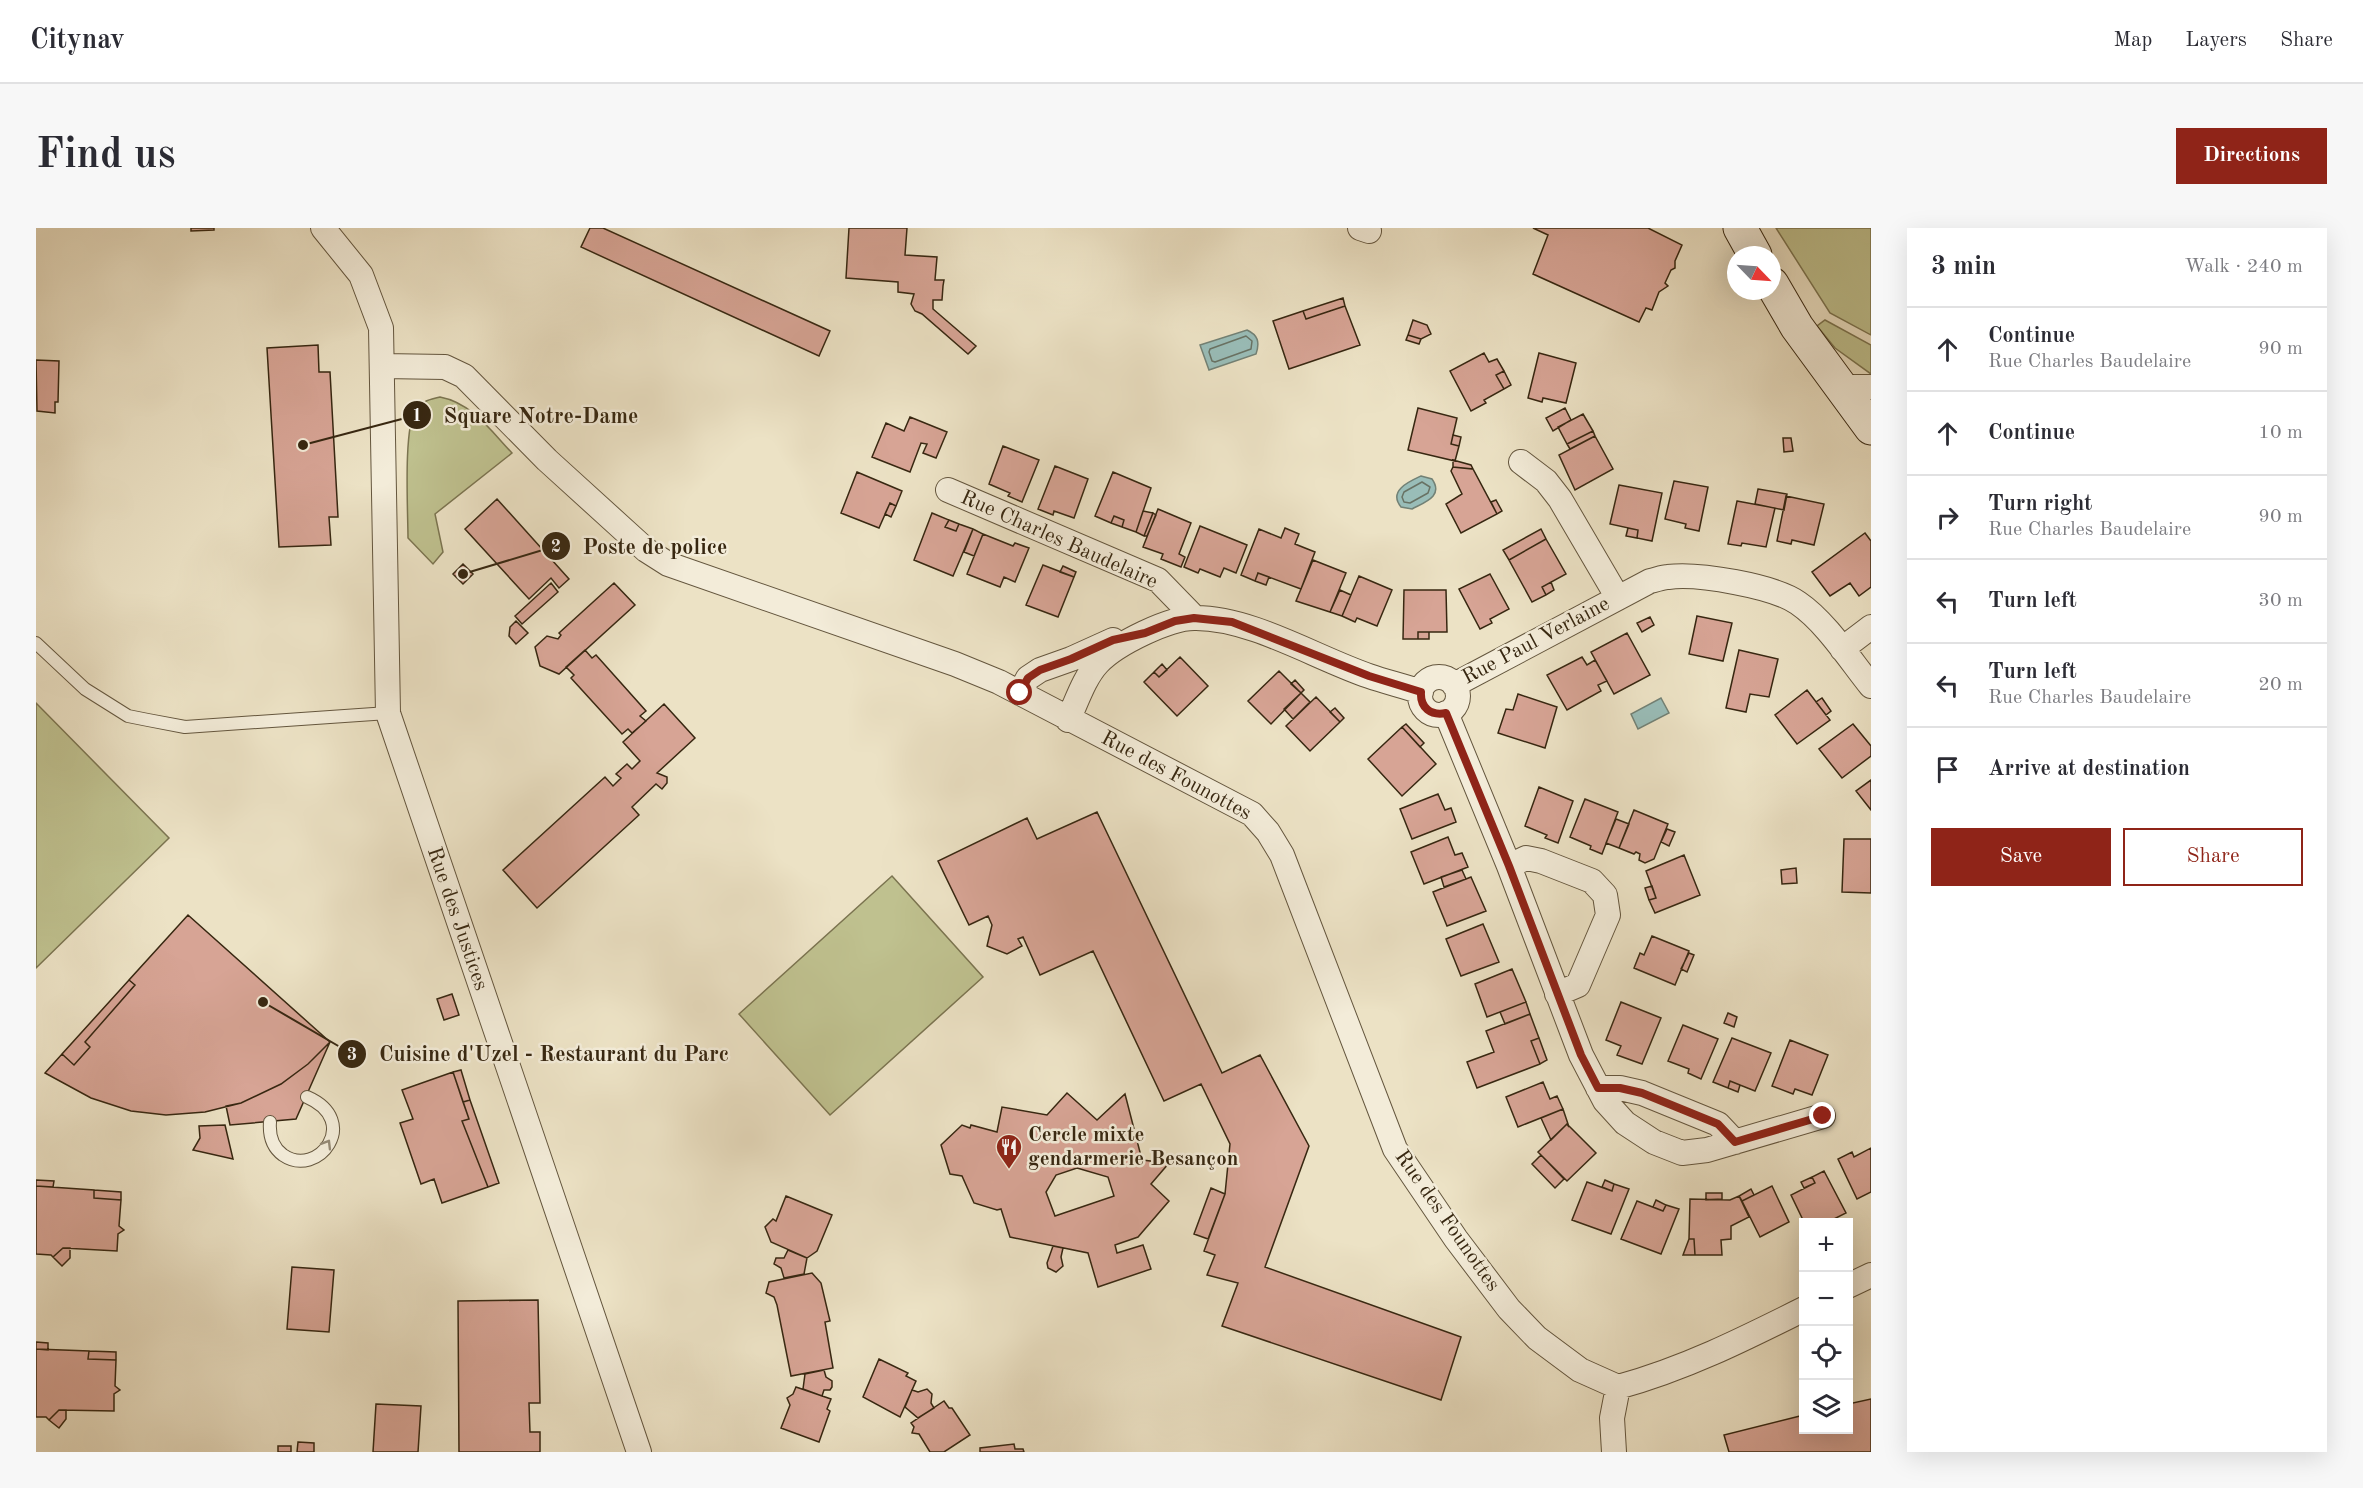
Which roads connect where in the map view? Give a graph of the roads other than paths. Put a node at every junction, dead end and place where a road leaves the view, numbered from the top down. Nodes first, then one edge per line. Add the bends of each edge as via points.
1 (323, 228) edge
2 (1740, 228) edge
3 (1750, 246) edge
4 (1781, 299) edge
5 (383, 366) junction
6 (1856, 387) edge
7 (1871, 428) edge
8 (1521, 462) dead end
9 (948, 490) dead end
10 (1618, 598) junction
11 (1194, 618) junction
12 (1871, 627) edge
13 (1145, 633) junction
14 (36, 643) edge
15 (1842, 649) junction
16 (1454, 685) junction
17 (1871, 686) edge
18 (1421, 692) junction
19 (1020, 693) junction
20 (388, 712) junction
21 (1446, 713) junction
22 (1068, 720) junction
23 (1509, 866) junction
24 (1557, 994) junction
25 (1598, 1088) junction
26 (306, 1097) dead end
27 (1823, 1116) dead end
28 (270, 1122) dead end
29 (1735, 1142) junction
30 (1871, 1275) edge
31 (1853, 1284) edge
32 (1799, 1311) edge
33 (1618, 1387) junction
34 (639, 1452) edge
35 (1614, 1452) edge

1 - 5 street, Rue des Justices via 365,284 381,328
2 - 3 street
4 - 6 street via 1797,327
5 - 19 street, Rue des Founottes via 445,367 464,376 547,460 646,550 668,564 955,664
5 - 20 street, Rue des Justices
6 - 7 street
8 - 10 street, Rue Paul Verlaine via 1546,481 1560,499
9 - 11 street, Rue Charles Baudelaire via 1158,580
10 - 15 street, Rue Paul Verlaine via 1668,576 1744,583 1797,602
10 - 16 street, Rue Paul Verlaine
11 - 13 street
11 - 18 street via 1232,622 1369,676
12 - 15 street
13 - 19 street via 1113,640 1040,670 1028,678
13 - 22 street via 1099,663
14 - 20 lane via 85,689 128,716 185,728
15 - 17 street, Rue Paul Verlaine
16 - 18 street via 1436,677
16 - 21 street via 1457,699
18 - 21 street via 1421,701 1428,711
19 - 22 street, Rue des Founottes
20 - 34 street, Rue des Justices
21 - 23 street
22 - 33 street, Rue des Founottes via 1252,814 1269,832 1282,855 1395,1149 1509,1310 1536,1338 1580,1370
23 - 24 street
23 - 24 street via 1526,858 1541,861 1592,881 1605,895 1608,915 1578,985
24 - 25 street
25 - 29 street via 1642,1093 1718,1124
25 - 29 street via 1626,1123 1654,1142 1683,1153
28 -> 26 lane via 272,1141 286,1157 305,1160 322,1153 332,1137 331,1119 319,1102
27 - 29 street
30 - 31 street
32 - 33 street via 1660,1376
33 - 35 street via 1612,1418

